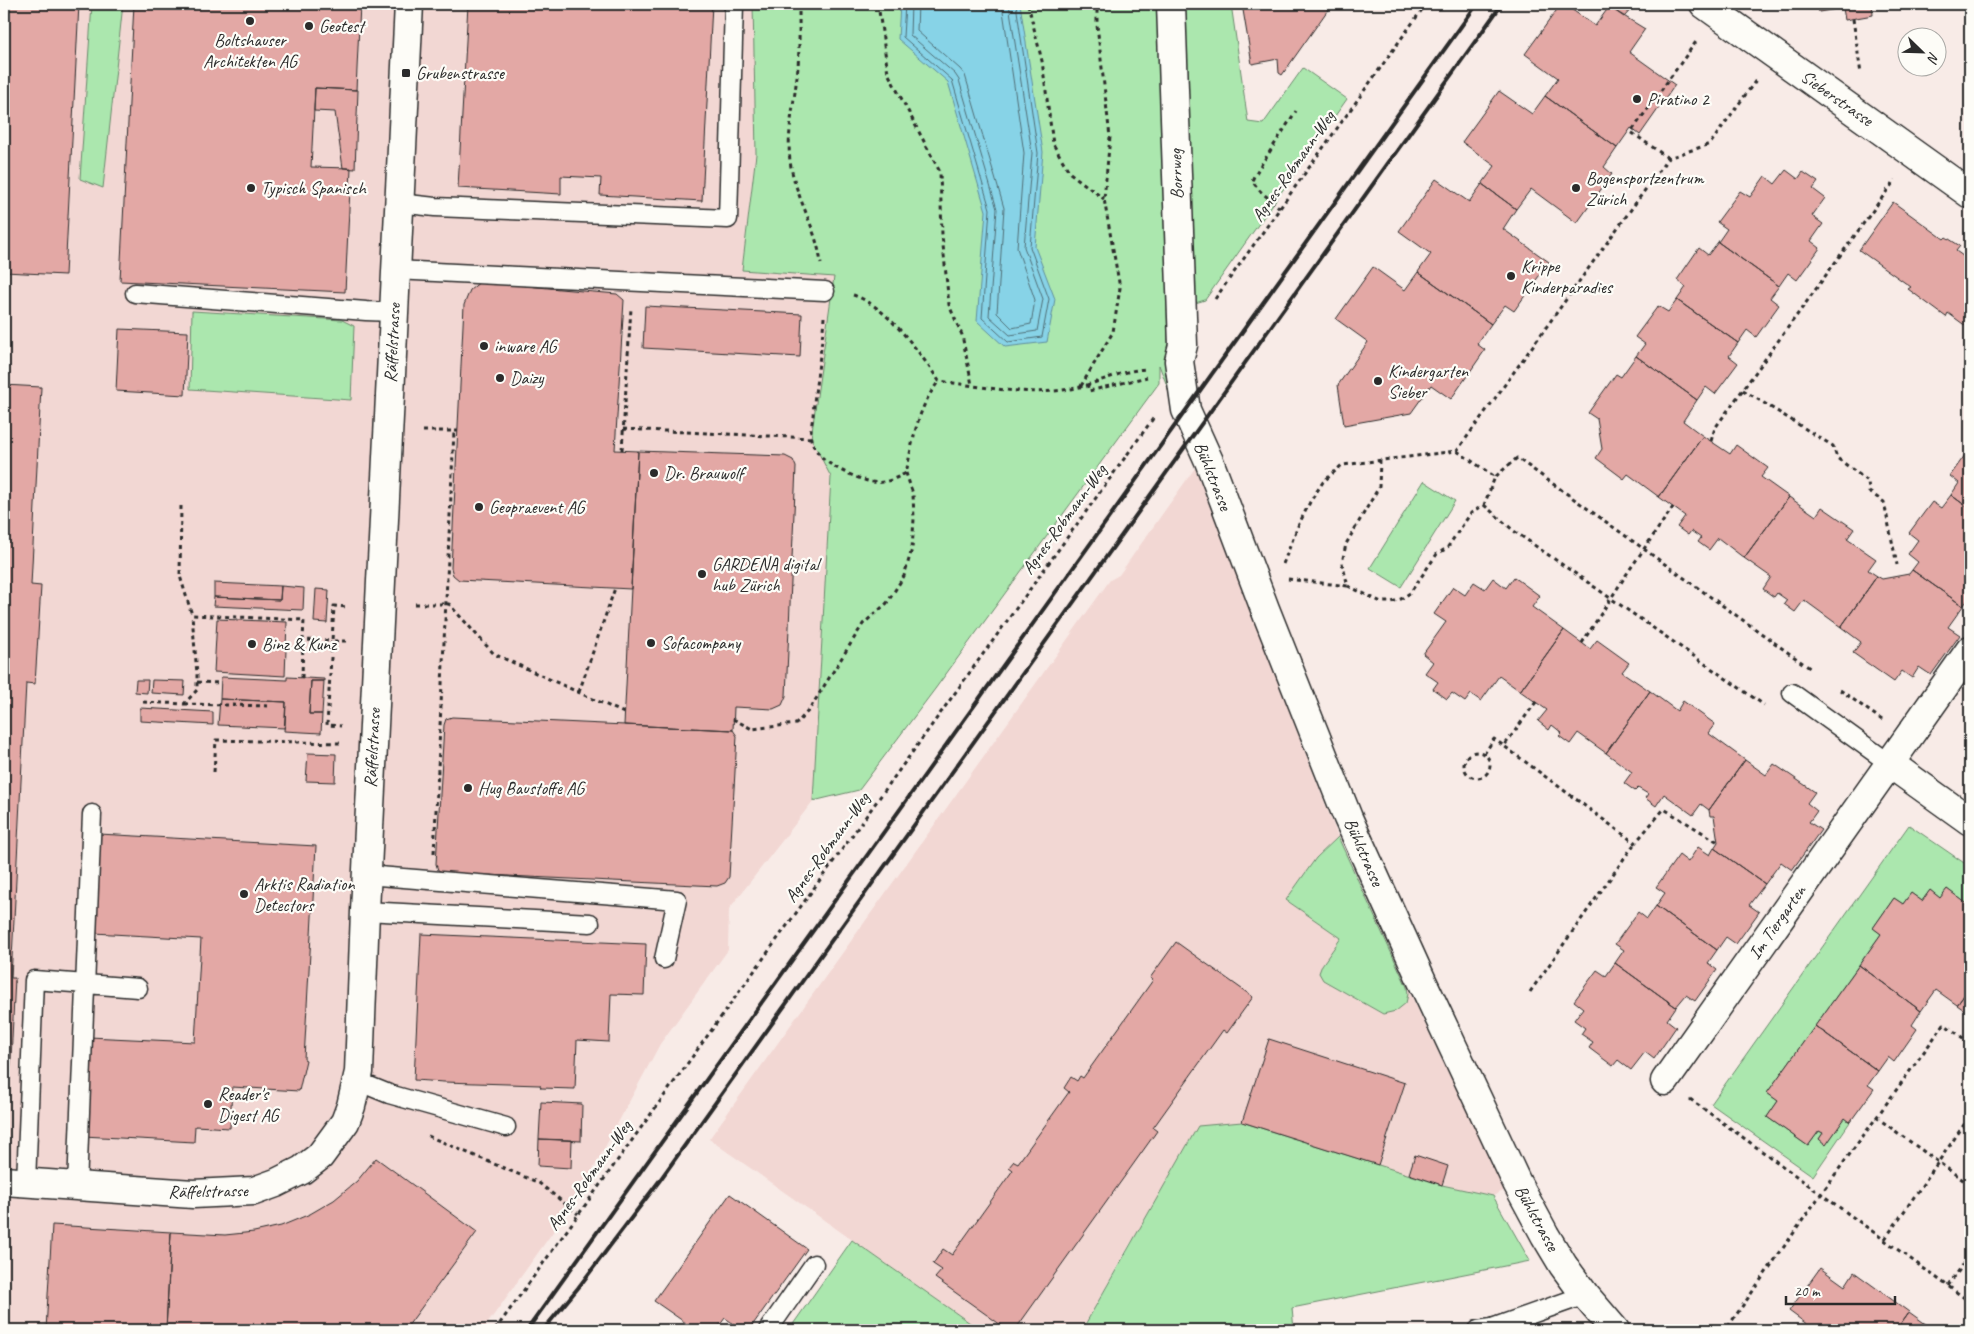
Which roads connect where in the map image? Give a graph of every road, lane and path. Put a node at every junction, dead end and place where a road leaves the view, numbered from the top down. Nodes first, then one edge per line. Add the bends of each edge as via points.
1 (409, 4) edge
2 (734, 4) edge
3 (799, 4) edge
4 (878, 4) edge
5 (1028, 4) edge
6 (1097, 4) edge
7 (1171, 4) edge
8 (1426, 4) edge
9 (1704, 4) edge
10 (1853, 19) dead end
11 (1700, 37) dead end
12 (1760, 74) dead end
13 (1862, 82) dead end
14 (1296, 111) dead end
15 (1914, 153) junction
16 (1668, 158) junction
17 (1970, 194) edge
18 (1104, 199) junction
19 (399, 203) junction
20 (1280, 208) junction
21 (395, 270) junction
22 (633, 281) junction
23 (825, 291) junction
24 (135, 293) dead end
25 (1211, 304) dead end
26 (393, 312) junction
27 (1177, 364) junction
28 (939, 381) junction
29 (1087, 384) junction
30 (972, 386) junction
31 (1081, 387) junction
32 (1743, 390) junction
33 (624, 429) junction
34 (423, 431) dead end
35 (811, 438) junction
36 (1711, 441) dead end
37 (622, 450) dead end
38 (1457, 451) junction
39 (1380, 460) junction
40 (906, 474) junction
41 (1495, 477) junction
42 (1484, 505) junction
43 (181, 506) dead end
44 (1673, 506) dead end
45 (1644, 549) junction
46 (1896, 565) dead end
47 (1278, 576) junction
48 (1348, 586) junction
49 (615, 588) dead end
50 (1611, 598) junction
51 (415, 604) dead end
52 (445, 604) junction
53 (345, 607) dead end
54 (1265, 609) junction
55 (192, 615) junction
56 (303, 640) junction
57 (342, 640) dead end
58 (332, 641) junction
59 (1582, 643) dead end
60 (1970, 650) edge
61 (1813, 671) dead end
62 (302, 678) dead end
63 (196, 682) junction
64 (221, 684) dead end
65 (1836, 688) dead end
66 (579, 692) junction
67 (1792, 693) dead end
68 (143, 702) dead end
69 (1536, 702) dead end
70 (184, 704) junction
71 (1764, 705) dead end
72 (270, 706) dead end
73 (624, 713) dead end
74 (733, 720) dead end
75 (344, 726) dead end
76 (1907, 738) junction
77 (343, 743) dead end
78 (1504, 746) junction
79 (1484, 754) junction
80 (1889, 763) junction
81 (214, 772) dead end
82 (92, 814) dead end
83 (1970, 821) edge
84 (1718, 842) dead end
85 (1635, 843) junction
86 (366, 875) junction
87 (433, 881) junction
88 (365, 911) junction
89 (590, 922) dead end
90 (664, 959) dead end
91 (85, 985) junction
92 (138, 988) dead end
93 (1530, 992) dead end
94 (1970, 1043) edge
95 (1665, 1081) joint
96 (354, 1094) junction
97 (1970, 1116) edge
98 (1876, 1117) junction
99 (506, 1127) dead end
100 (425, 1135) dead end
101 (1938, 1162) junction
102 (15, 1182) edge
103 (1970, 1185) edge
104 (77, 1187) junction
105 (1822, 1194) junction
106 (578, 1214) junction
107 (1885, 1239) junction
108 (1970, 1255) edge
109 (814, 1264) dead end
110 (1948, 1286) junction
111 (1585, 1295) junction
112 (1970, 1302) edge
113 (495, 1330) edge
114 (768, 1330) edge
115 (1478, 1330) edge
116 (1615, 1330) edge
117 (1729, 1330) edge

1 - 19 street, Räffelstrasse
2 - 19 lane via 728,219
3 - 23 path via 790,161 820,248
4 - 30 path via 888,73 940,172 949,305 962,335
5 - 18 path via 1042,61 1053,144 1070,173
6 - 18 path via 1110,137
7 - 27 street, Borrweg
8 - 20 path, Agnes-Robmann-Weg
9 - 15 street, Sieberstrasse
10 - 13 path
11 - 16 path via 1631,132
12 - 16 path via 1710,144
14 - 20 path via 1252,181
15 - 17 street, Sieberstrasse
15 - 32 path
16 - 38 path
18 - 31 path via 1120,288 1112,332
19 - 21 street, Räffelstrasse
20 - 25 path, Agnes-Robmann-Weg
21 - 22 lane
21 - 26 street, Räffelstrasse
22 - 23 lane
22 - 33 path
23 - 28 path via 864,299 880,310 924,357
23 - 35 path via 823,345 814,394
24 - 26 lane
26 - 86 street, Räffelstrasse
27 - 29 path via 1161,369 1132,370
27 - 29 path via 1154,376 1089,391
27 - 54 street, Bühlstrasse via 1186,410 1209,461
27 - 106 path, Agnes-Robmann-Weg
28 - 30 path
28 - 40 path via 922,408
29 - 31 path
30 - 31 path via 1013,392
32 - 36 path via 1715,428
32 - 46 path via 1833,446 1837,458 1868,481 1869,492 1884,502
33 - 35 path
33 - 37 path
34 - 52 path via 456,431
35 - 40 path via 822,458 871,484 890,482
38 - 39 path
38 - 41 path
39 - 47 path via 1342,466 1323,482 1298,526
39 - 48 path via 1379,487 1346,544 1342,563
40 - 74 path via 913,494 912,549 904,576 887,603 863,624 809,710 796,724 752,729
41 - 42 path
41 - 45 path via 1517,458
42 - 48 path via 1471,513 1447,548 1437,554 1410,593 1401,599 1381,602
42 - 50 path via 1514,531
43 - 55 path via 180,576
44 - 45 path
45 - 50 path
45 - 61 path
47 - 48 path
47 - 54 path
49 - 66 path
50 - 59 path
50 - 71 path
51 - 52 path
52 - 66 path via 449,604 494,654
52 - 87 path
53 - 58 path via 334,606
54 - 111 street, Bühlstrasse via 1348,818 1422,981 1517,1184 1545,1235
55 - 56 path via 304,620
55 - 63 path
56 - 58 path
56 - 62 path
57 - 58 path
58 - 75 path via 327,725
60 - 76 street, Im Tiergarten
63 - 64 path
63 - 70 path via 196,690
65 - 76 path
66 - 73 path
67 - 80 lane
68 - 70 path
69 - 78 path
70 - 72 path
76 - 80 street, Im Tiergarten
77 - 81 path via 216,740
78 - 79 path via 1494,739
78 - 85 path
79 - 79 path via 1489,760 1488,772 1478,778 1470,775 1465,768 1468,756 1475,752
80 - 83 street
80 - 95 street, Im Tiergarten
82 - 91 lane
84 - 85 path via 1664,808
85 - 93 path
86 - 87 lane
86 - 88 street, Räffelstrasse
87 - 90 lane via 677,900
88 - 89 lane
88 - 96 street, Räffelstrasse via 359,1072
91 - 92 lane
91 - 102 lane via 34,980
91 - 104 lane
94 - 98 path via 1944,1024
95 - 105 path
96 - 99 lane via 389,1094
96 - 104 street, Räffelstrasse via 345,1122 320,1156 302,1170 254,1191 193,1194
97 - 101 path
98 - 101 path
98 - 105 path
100 - 106 path via 539,1183
101 - 103 path
101 - 107 path
102 - 104 street, Räffelstrasse
105 - 107 path
105 - 117 path via 1727,1328
106 - 113 path, Agnes-Robmann-Weg
107 - 110 path
108 - 110 path
109 - 114 lane
110 - 112 path
111 - 115 lane
111 - 116 street, Bühlstrasse

